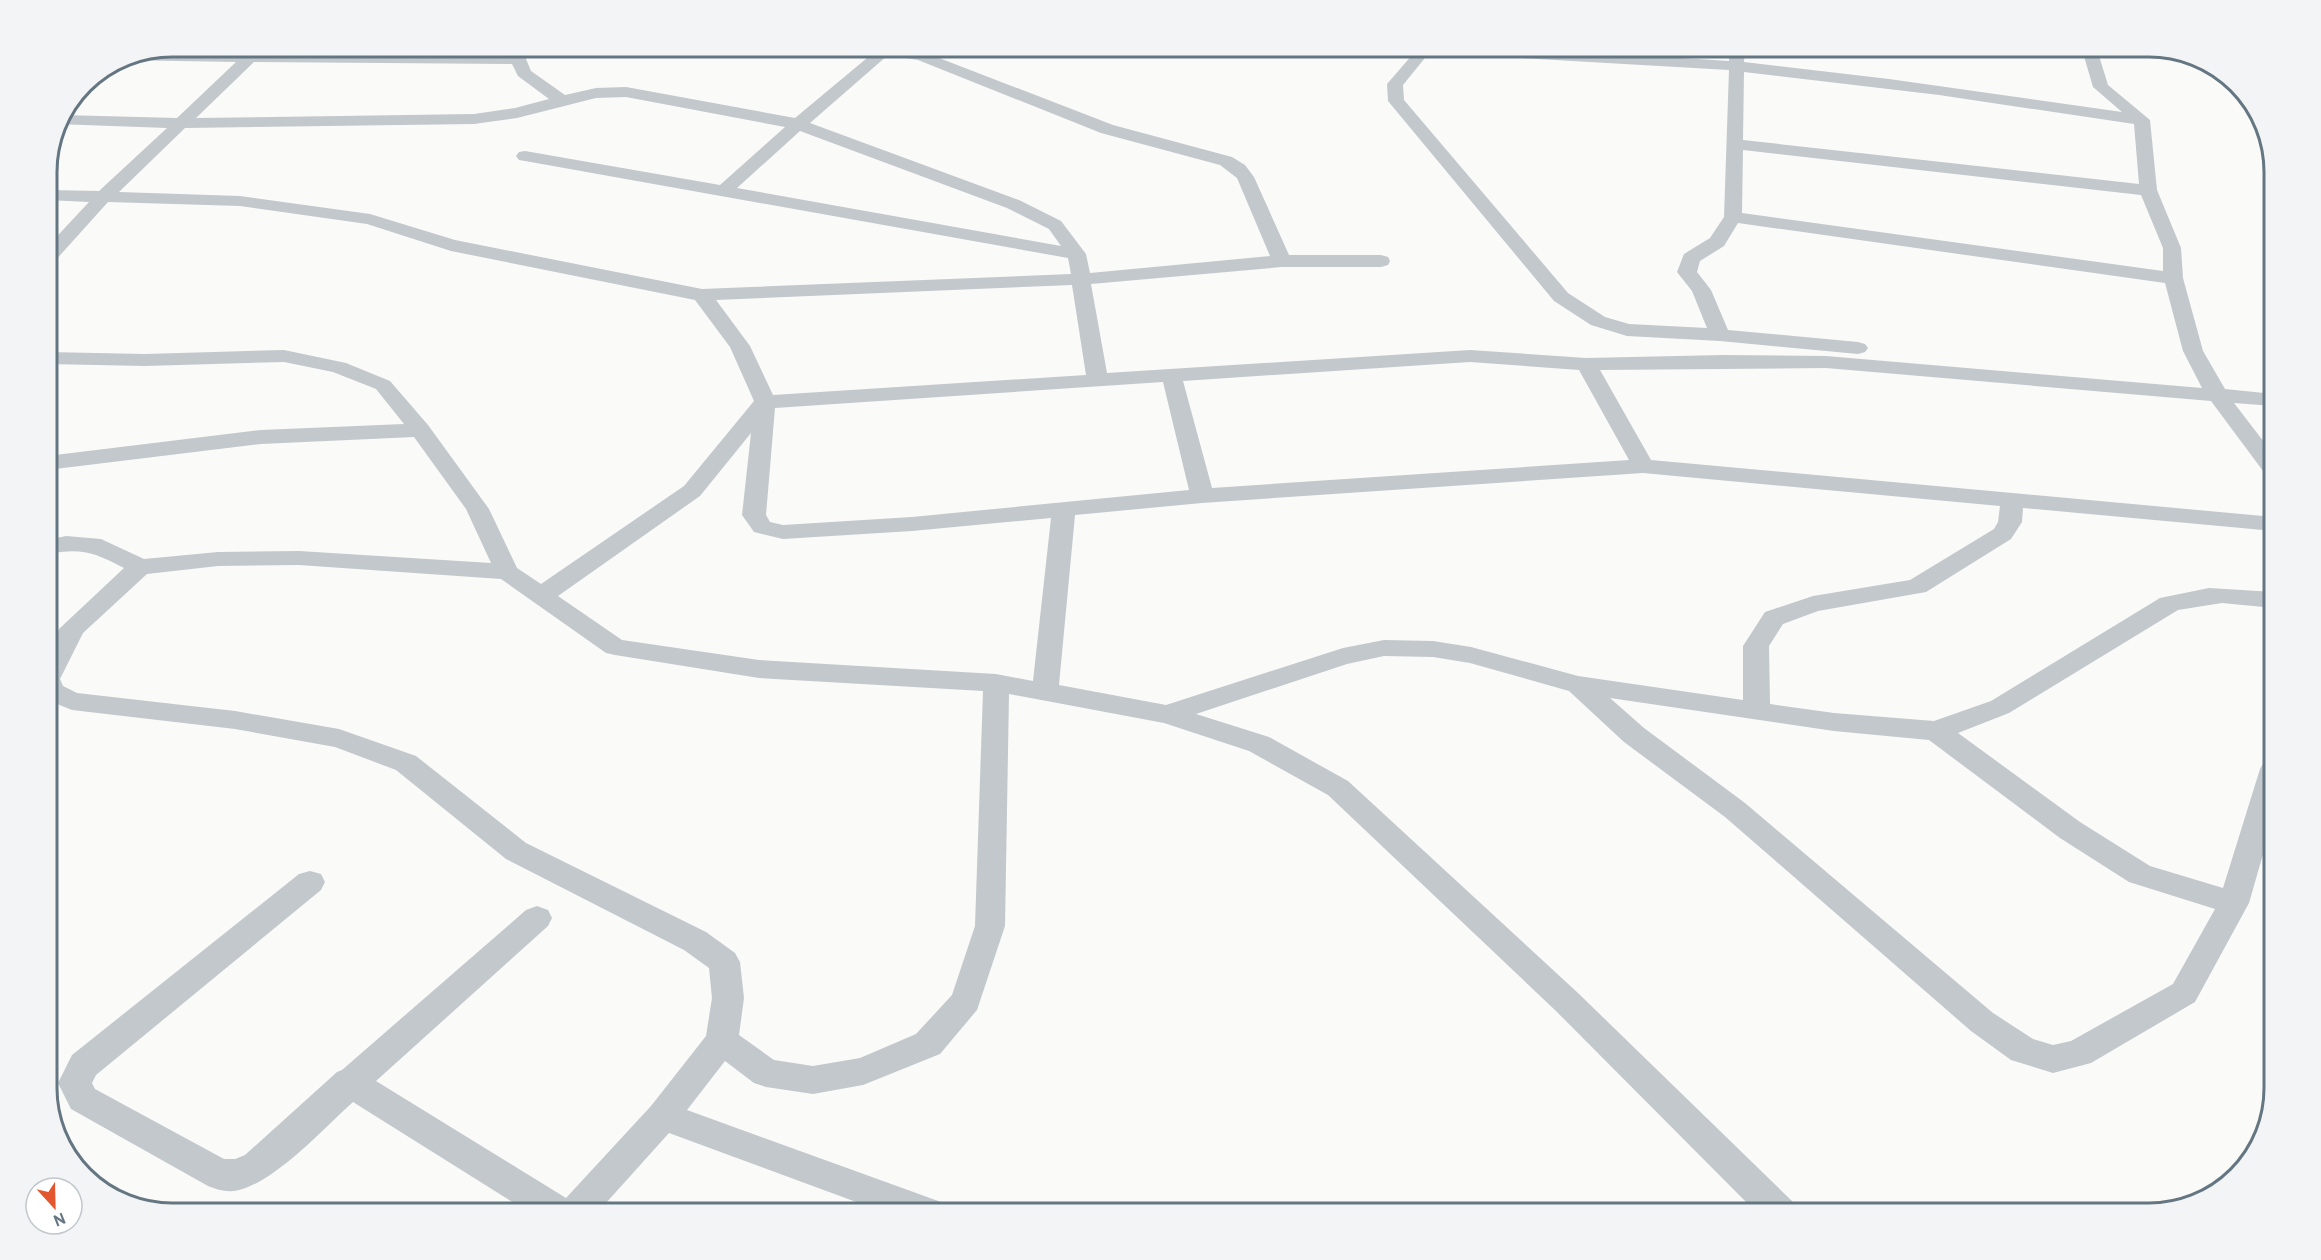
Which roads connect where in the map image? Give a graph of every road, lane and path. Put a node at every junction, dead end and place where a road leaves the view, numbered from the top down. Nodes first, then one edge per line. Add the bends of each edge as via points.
1 (251, 57) edge
2 (522, 57) edge
3 (877, 57) edge
4 (924, 57) edge
5 (1418, 57) edge
6 (1556, 57) edge
7 (1736, 57) edge
8 (2092, 57) edge
9 (1735, 66) junction
10 (562, 100) junction
11 (69, 120) edge
12 (2142, 120) junction
13 (179, 123) junction
14 (798, 124) junction
15 (1737, 144) junction
16 (525, 156) dead end
17 (2148, 190) junction
18 (724, 191) junction
19 (57, 195) edge
20 (104, 196) junction
21 (1733, 217) junction
22 (57, 247) edge
23 (1077, 254) junction
24 (1282, 261) junction
25 (1381, 261) dead end
26 (2173, 278) junction
27 (1083, 279) junction
28 (702, 294) junction
29 (1720, 335) junction
30 (57, 358) edge
31 (1586, 364) junction
32 (1171, 374) junction
33 (1097, 379) junction
34 (2022, 379) junction
35 (2217, 394) junction
36 (2264, 399) edge
37 (765, 402) junction
38 (420, 430) junction
39 (2264, 457) edge
40 (57, 462) edge
41 (1643, 466) junction
42 (1202, 496) junction
43 (2012, 500) junction
44 (1064, 509) junction
45 (2264, 523) edge
46 (57, 545) edge
47 (140, 567) junction
48 (507, 572) junction
49 (541, 596) junction
50 (2264, 599) edge
51 (57, 659) edge
52 (996, 683) junction
53 (1578, 685) junction
54 (1045, 691) junction
55 (57, 694) edge
56 (1757, 712) junction
57 (1167, 714) junction
58 (1936, 731) junction
59 (2264, 802) edge
60 (310, 882) dead end
61 (2234, 903) junction
62 (537, 918) dead end
63 (722, 1040) junction
64 (349, 1082) junction
65 (663, 1116) junction
66 (542, 1203) edge
67 (585, 1203) edge
68 (898, 1203) edge
69 (1769, 1203) edge

1 - 13 street
2 - 10 street via 524,73
3 - 14 street
4 - 24 street via 1107,129 1226,161 1245,177
5 - 29 street via 1395,84 1396,102 1561,297 1598,321 1627,330
6 - 9 street
7 - 9 street
8 - 12 street via 2102,87
9 - 12 street
9 - 15 street
10 - 13 street via 517,113 474,119
10 - 14 street via 626,92
11 - 13 street
12 - 17 street
13 - 20 street
14 - 18 street
14 - 23 street via 1013,204 1055,225
15 - 17 street
15 - 21 street
16 - 18 street
17 - 26 street via 2172,248
18 - 23 street
19 - 20 street
20 - 22 street
20 - 28 street via 240,201 370,219 451,245
21 - 26 street
21 - 29 street via 1717,242 1691,258 1687,272 1701,290
23 - 27 street
24 - 25 street
24 - 27 street
26 - 35 street via 2193,351
27 - 28 street
27 - 33 street
28 - 37 street via 740,346
29 - 34 street via 1958,361
30 - 38 street via 284,356 339,367 383,385
31 - 32 street via 1470,356
31 - 34 street via 1826,362
31 - 41 street
32 - 33 street
32 - 42 street
33 - 37 street
34 - 35 street
35 - 36 street
35 - 39 street
37 - 44 street via 754,514 762,527 783,532
37 - 49 street via 692,491
38 - 40 street via 261,437
38 - 48 street via 477,509
41 - 42 street
41 - 43 street
42 - 44 street
43 - 45 street
43 - 56 street via 2010,522 2003,534 1917,587 1813,604 1774,618 1756,646
44 - 54 street
46 - 47 street via 101,546
47 - 48 street via 218,559 299,558
47 - 51 street via 72,629
48 - 49 street
49 - 52 street via 615,647 759,669
50 - 58 street via 2223,593 2169,604 2000,707
52 - 54 street
52 - 63 street via 990,926 966,1001 928,1044 863,1071 813,1080 766,1072
53 - 56 street
53 - 57 street via 1471,655 1384,648 1343,656
53 - 61 street via 1634,735 1735,810 1982,1022 2023,1050 2053,1059 2079,1053 2184,993
54 - 57 street
55 - 63 street via 72,701 235,720 339,738 406,763 516,851 695,941 724,962 728,998
56 - 58 street
57 - 69 street via 1259,744 1338,788 1567,1002
58 - 61 street via 2070,830 2140,874
59 - 61 street
60 - 64 street via 84,1065 75,1083 83,1099 220,1174 238,1175 257,1166
62 - 64 street
63 - 65 street
64 - 66 street
65 - 67 street
65 - 68 street

